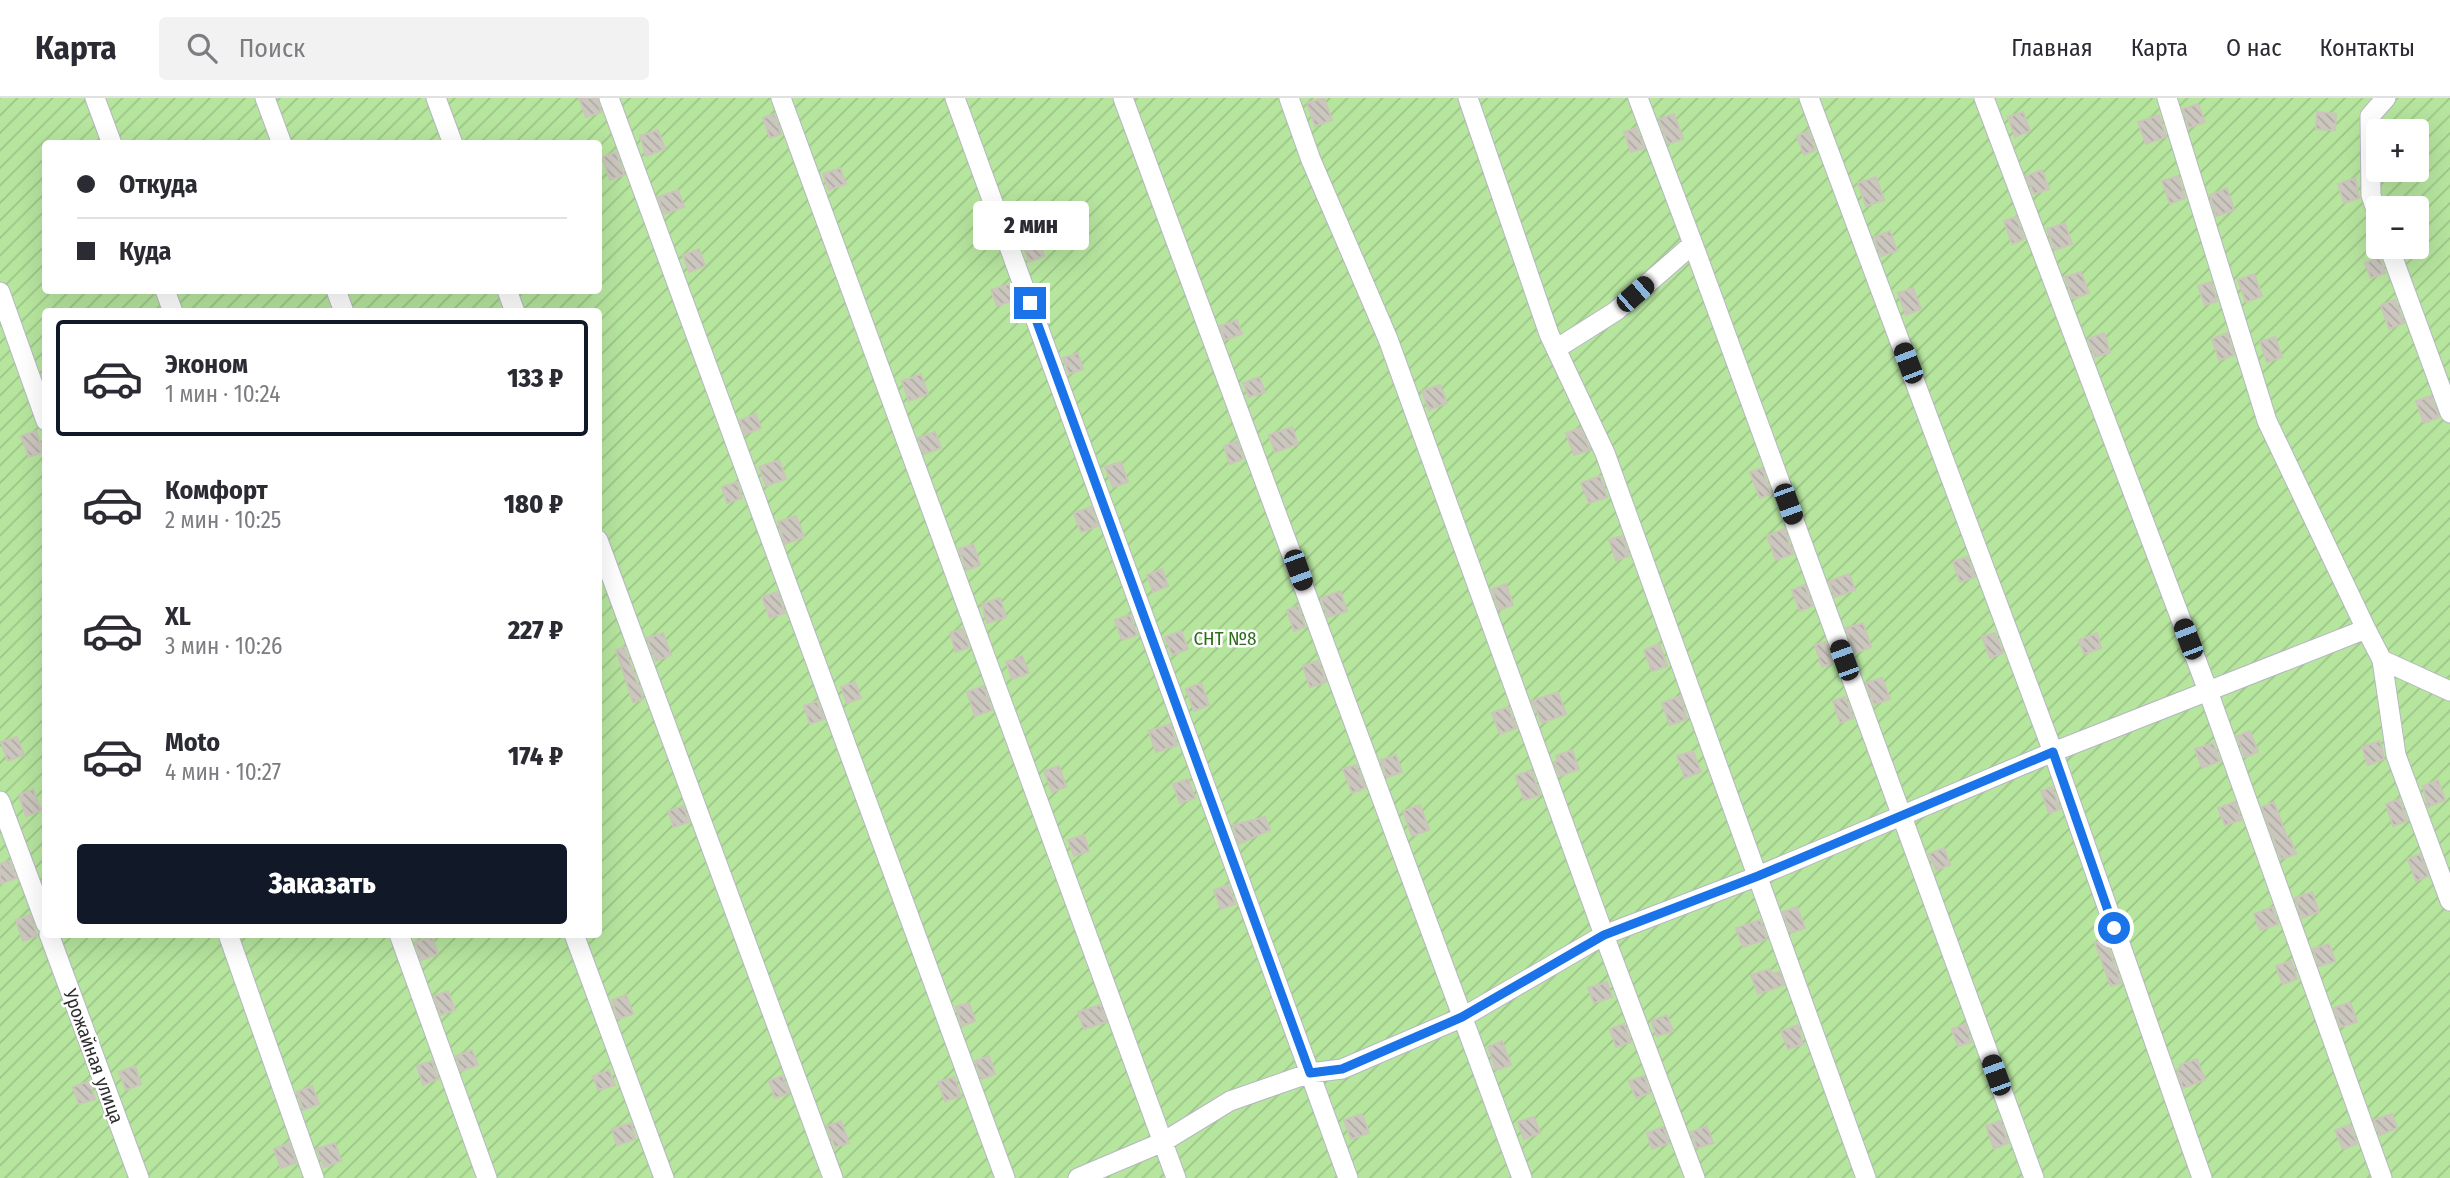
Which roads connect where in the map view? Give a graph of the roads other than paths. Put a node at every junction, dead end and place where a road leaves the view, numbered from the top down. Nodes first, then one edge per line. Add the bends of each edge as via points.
1 (95, 98) edge
2 (265, 98) edge
3 (436, 98) edge
4 (609, 98) edge
5 (781, 98) edge
6 (955, 98) edge
7 (1123, 98) edge
8 (1289, 98) edge
9 (1468, 98) edge
10 (1638, 98) edge
11 (1810, 98) edge
12 (1984, 98) edge
13 (2167, 98) edge
14 (2386, 98) edge
15 (111, 140) edge
16 (281, 140) edge
17 (452, 140) edge
18 (2371, 196) edge
19 (1693, 244) junction
20 (2393, 259) edge
21 (0, 292) edge
22 (1556, 349) junction
23 (42, 410) edge
24 (2450, 413) edge
25 (602, 551) edge
26 (2366, 629) junction
27 (2382, 660) junction
28 (2208, 691) junction
29 (2450, 691) edge
30 (2053, 752) junction
31 (0, 801) edge
32 (1901, 816) junction
33 (1758, 876) junction
34 (2450, 901) edge
35 (42, 913) edge
36 (1604, 935) junction
37 (50, 938) edge
38 (229, 938) edge
39 (400, 938) edge
40 (575, 938) edge
41 (1462, 1017) junction
42 (1310, 1073) junction
43 (1163, 1142) junction
44 (139, 1178) edge
45 (314, 1178) edge
46 (487, 1178) edge
47 (664, 1178) edge
48 (833, 1178) edge
49 (1005, 1178) edge
50 (1078, 1178) edge
51 (1176, 1178) edge
52 (1348, 1178) edge
53 (1522, 1178) edge
54 (1695, 1178) edge
55 (1866, 1178) edge
56 (2034, 1178) edge
57 (2202, 1178) edge
58 (2382, 1178) edge

1 - 15 street
2 - 16 street
3 - 17 street
4 - 49 street
5 - 43 street
6 - 42 street
7 - 41 street
8 - 36 street via 1388,339
9 - 22 street
10 - 19 street
11 - 30 street
12 - 28 street
13 - 26 street via 2267,421
14 - 18 street via 2370,116
19 - 22 street via 1616,311
19 - 32 street
20 - 24 street
21 - 23 street
22 - 33 street via 1605,453
25 - 48 street
26 - 27 street
26 - 28 street
27 - 29 street
27 - 34 street via 2396,755
28 - 30 street
28 - 58 street
30 - 32 street
30 - 57 street
31 - 35 street
32 - 33 street
32 - 56 street
33 - 36 street
33 - 55 street
36 - 41 street
36 - 54 street
37 - 44 street, Урожайная улица
38 - 45 street
39 - 46 street
40 - 47 street
41 - 42 street via 1342,1069
41 - 53 street
42 - 43 street via 1230,1101
42 - 52 street
43 - 50 street
43 - 51 street

